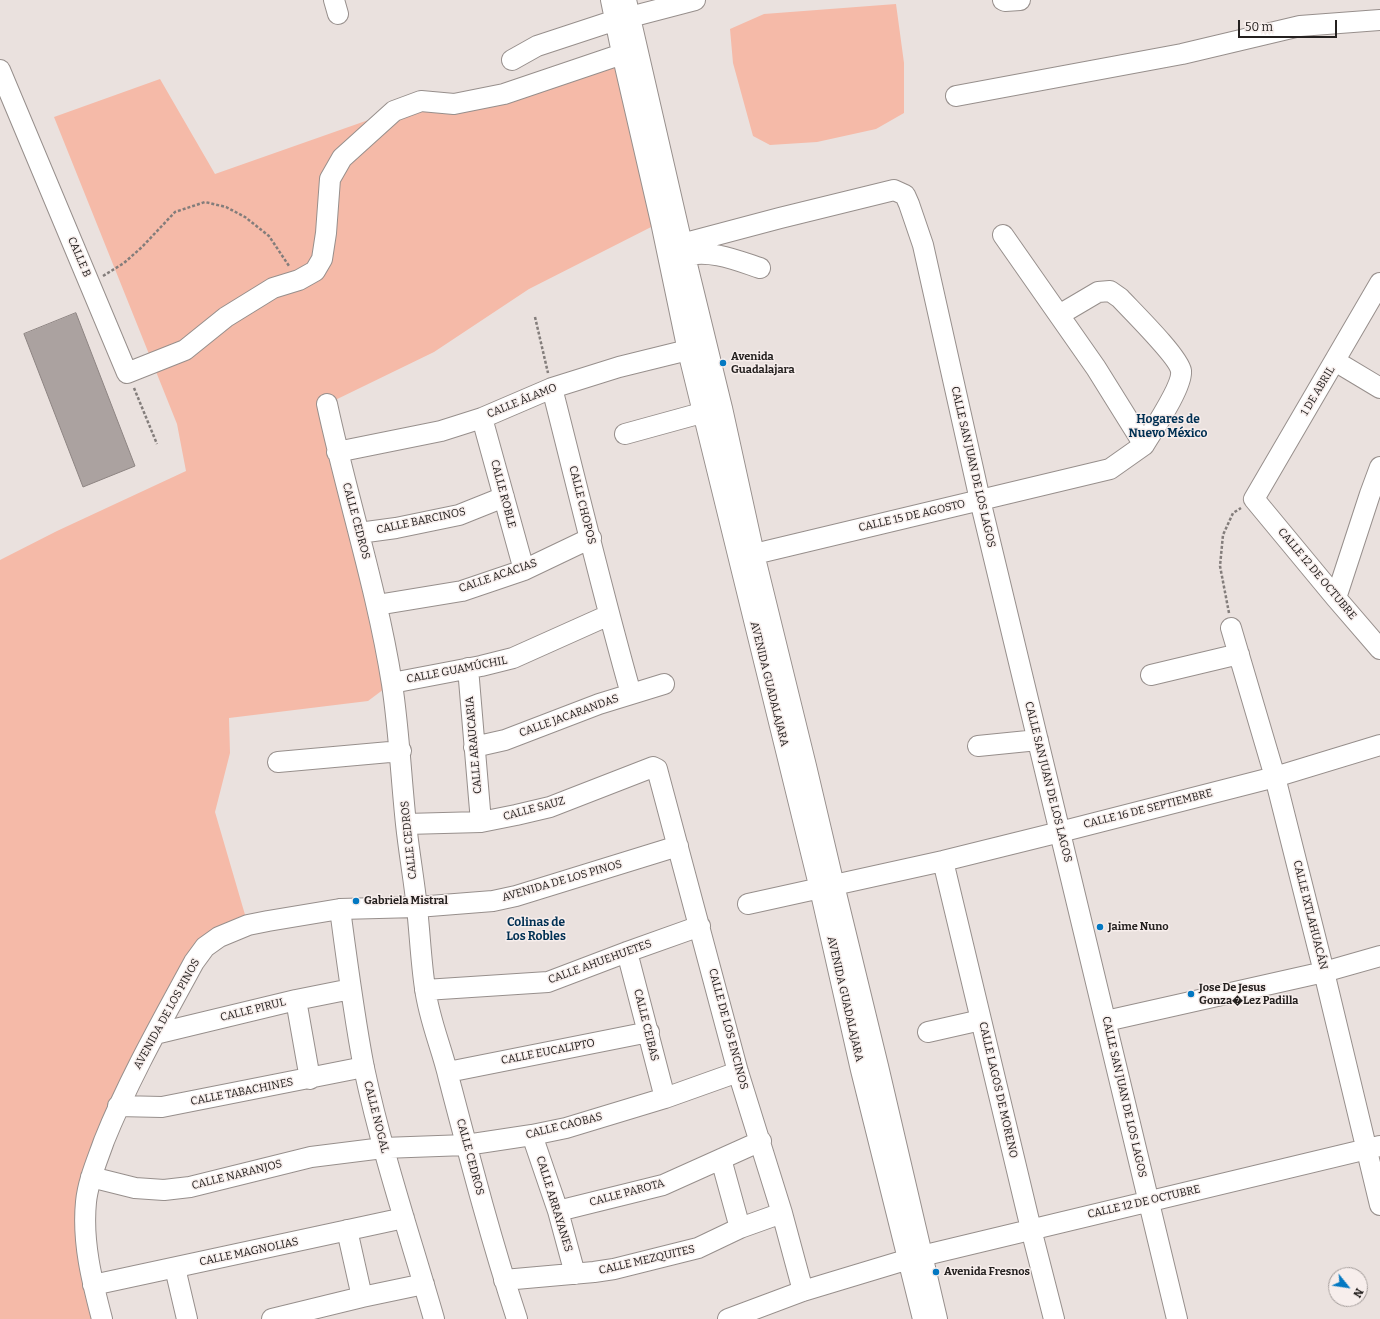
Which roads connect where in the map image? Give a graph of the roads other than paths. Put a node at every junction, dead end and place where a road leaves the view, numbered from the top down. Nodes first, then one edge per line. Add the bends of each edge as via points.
1 (611, 0) edge
2 (695, 0) edge
3 (1003, 0) edge
4 (1020, 0) edge
5 (624, 12) edge
6 (1380, 20) edge
7 (629, 51) junction
8 (512, 60) dead end
9 (0, 70) edge
10 (956, 96) dead end
11 (1003, 235) dead end
12 (683, 250) junction
13 (760, 268) dead end
14 (1380, 283) edge
15 (1059, 315) junction
16 (697, 348) junction
17 (1335, 362) junction
18 (552, 388) junction
19 (1380, 388) edge
20 (327, 404) dead end
21 (712, 410) junction
22 (482, 418) junction
23 (625, 434) dead end
24 (1144, 445) junction
25 (337, 452) junction
26 (1380, 467) edge
27 (504, 497) junction
28 (1254, 499) joint
29 (980, 500) junction
30 (359, 534) junction
31 (591, 538) junction
32 (746, 556) junction
33 (524, 570) junction
34 (1336, 598) junction
35 (377, 605) junction
36 (609, 615) junction
37 (1231, 628) road end
38 (1380, 649) edge
39 (1239, 654) junction
40 (468, 668) junction
41 (1151, 675) dead end
42 (392, 683) junction
43 (664, 684) dead end
44 (631, 694) junction
45 (1038, 740) junction
46 (1380, 745) edge
47 (978, 746) dead end
48 (474, 747) junction
49 (401, 751) junction
50 (278, 762) dead end
51 (655, 768) joint
52 (1275, 777) junction
53 (481, 822) junction
54 (406, 824) junction
55 (1060, 832) junction
56 (678, 846) junction
57 (943, 861) junction
58 (827, 887) junction
59 (748, 904) dead end
60 (417, 907) junction
61 (340, 909) junction
62 (700, 926) junction
63 (627, 952) junction
64 (1380, 956) edge
65 (1324, 972) junction
66 (351, 989) junction
67 (425, 990) junction
68 (296, 1000) junction
69 (981, 1020) junction
70 (1106, 1021) junction
71 (649, 1032) junction
72 (928, 1032) dead end
73 (155, 1034) junction
74 (364, 1068) junction
75 (448, 1072) junction
76 (738, 1072) junction
77 (310, 1079) junction
78 (665, 1098) junction
79 (118, 1106) junction
80 (532, 1135) junction
81 (761, 1141) junction
82 (466, 1145) junction
83 (1374, 1147) edge
84 (383, 1148) junction
85 (721, 1159) junction
86 (91, 1177) junction
87 (1148, 1201) junction
88 (1380, 1205) edge
89 (558, 1211) junction
90 (782, 1212) junction
91 (404, 1218) junction
92 (740, 1228) junction
93 (1031, 1229) junction
94 (347, 1230) junction
95 (916, 1257) junction
96 (175, 1268) junction
97 (575, 1274) junction
98 (504, 1280) junction
99 (424, 1284) junction
100 (92, 1285) junction
101 (803, 1291) junction
102 (362, 1296) junction
103 (102, 1319) edge
104 (187, 1319) edge
105 (272, 1319) edge
106 (434, 1319) edge
107 (517, 1319) edge
108 (728, 1319) edge
109 (923, 1319) edge
110 (938, 1319) edge
111 (1054, 1319) edge
112 (1177, 1319) edge

1 - 5 street, AVENIDA GUADALAJARA
2 - 5 street
3 - 4 street
5 - 7 street, AVENIDA GUADALAJARA
5 - 8 street via 537,46
6 - 10 street via 1300,26 1182,54
7 - 9 street, CALLE B via 504,94 454,104 421,101 394,111 342,158 330,179 322,259 315,271 299,280 273,288 226,317 185,350 127,373
7 - 12 street, AVENIDA GUADALAJARA
7 - 16 street, AVENIDA GUADALAJARA via 661,222
11 - 15 street
12 - 13 street via 722,256
12 - 16 street, AVENIDA GUADALAJARA
12 - 29 street, CALLE SAN JUAN DE LOS LAGOS via 780,218 894,190 905,195 923,245
14 - 17 street, 1 DE ABRIL
15 - 24 street
15 - 24 street via 1098,292 1110,291 1120,298 1173,356 1181,371 1178,386
16 - 18 street, CALLE ÁLAMO via 619,367
16 - 21 street, AVENIDA GUADALAJARA
17 - 19 street
17 - 28 street, 1 DE ABRIL
18 - 22 street, CALLE ÁLAMO
18 - 31 street, CALLE CHOPOS
20 - 25 street, CALLE CEDROS
21 - 23 street
21 - 32 street, AVENIDA GUADALAJARA
22 - 25 street, CALLE ÁLAMO via 422,436
22 - 27 street, CALLE ROBLE
24 - 29 street, CALLE 15 DE AGOSTO via 1110,469
25 - 30 street, CALLE CEDROS
26 - 34 street
27 - 30 street, CALLE BARCINOS via 459,515
27 - 33 street, CALLE ROBLE
28 - 34 street, CALLE 12 DE OCTUBRE
29 - 32 street, CALLE 15 DE AGOSTO
29 - 45 street, CALLE SAN JUAN DE LOS LAGOS
30 - 35 street, CALLE CEDROS
31 - 33 street, CALLE ACACIAS
31 - 36 street, CALLE CHOPOS
32 - 58 street, AVENIDA GUADALAJARA
33 - 35 street, CALLE ACACIAS via 462,591
34 - 38 street, CALLE 12 DE OCTUBRE
35 - 42 street, CALLE CEDROS
36 - 40 street, CALLE GUAMÚCHIL via 513,658
36 - 44 street, CALLE CHOPOS
37 - 39 street, CALLE IXTLAHUACÁN
39 - 41 street
39 - 52 street, CALLE IXTLAHUACÁN
40 - 42 street, CALLE GUAMÚCHIL
40 - 48 street, CALLE ARAUCARIA
42 - 49 street, CALLE CEDROS
43 - 44 street, CALLE JACARANDAS
44 - 48 street, CALLE JACARANDAS via 505,740
45 - 47 street
45 - 55 street, CALLE SAN JUAN DE LOS LAGOS
46 - 52 street, CALLE 16 DE SEPTIEMBRE
48 - 53 street, CALLE ARAUCARIA
49 - 50 street
49 - 54 street, CALLE CEDROS
51 - 53 street, CALLE SAUZ via 550,807
51 - 56 street, CALLE DE LOS ENCINOS
52 - 55 street, CALLE 16 DE SEPTIEMBRE
52 - 65 street, CALLE IXTLAHUACÁN
53 - 54 street, CALLE SAUZ
54 - 60 street, CALLE CEDROS
55 - 57 street, CALLE 16 DE SEPTIEMBRE
55 - 70 street, CALLE SAN JUAN DE LOS LAGOS
56 - 60 street, AVENIDA DE LOS PINOS via 516,896 493,901
56 - 62 street, CALLE DE LOS ENCINOS
57 - 58 street, CALLE 16 DE SEPTIEMBRE
57 - 69 street, CALLE LAGOS DE MORENO
58 - 59 street, CALLE 16 DE SEPTIEMBRE
58 - 95 street, AVENIDA GUADALAJARA via 862,1070
60 - 61 street, AVENIDA DE LOS PINOS
60 - 67 street, CALLE CEDROS
61 - 66 street, CALLE NOGAL
61 - 73 street, AVENIDA DE LOS PINOS via 248,925 210,942 194,962
62 - 63 street, CALLE AHUEHUETES
62 - 76 street, CALLE DE LOS ENCINOS
63 - 67 street, CALLE AHUEHUETES via 548,982
63 - 71 street, CALLE CEIBAS
64 - 65 street
65 - 70 street
65 - 83 street, CALLE IXTLAHUACÁN
66 - 68 street, CALLE PIRUL
66 - 74 street, CALLE NOGAL
67 - 75 street, CALLE CEDROS via 432,1026
68 - 73 street, CALLE PIRUL
68 - 77 street
69 - 72 street
69 - 93 street, CALLE LAGOS DE MORENO
70 - 87 street, CALLE SAN JUAN DE LOS LAGOS
71 - 75 street, CALLE EUCALIPTO
71 - 78 street, CALLE CEIBAS
73 - 79 street, AVENIDA DE LOS PINOS
74 - 77 street, CALLE TABACHINES
74 - 84 street, CALLE NOGAL
75 - 82 street, CALLE CEDROS
76 - 78 street, CALLE CAOBAS
76 - 81 street, CALLE DE LOS ENCINOS
77 - 79 street, CALLE TABACHINES via 162,1107
78 - 80 street, CALLE CAOBAS via 566,1128
79 - 86 street, AVENIDA DE LOS PINOS
80 - 82 street, CALLE CAOBAS
80 - 89 street, CALLE ARRAYANES
81 - 85 street, CALLE PAROTA
81 - 90 street, CALLE DE LOS ENCINOS
82 - 84 street, CALLE CAOBAS
82 - 98 street, CALLE CEDROS
83 - 87 street, CALLE 12 DE OCTUBRE
83 - 88 street, CALLE IXTLAHUACÁN
84 - 86 street, CALLE NARANJOS via 311,1157 190,1187 164,1190 135,1188
84 - 91 street, CALLE NOGAL
85 - 89 street, CALLE PAROTA via 663,1185
85 - 92 street
86 - 100 street, AVENIDA DE LOS PINOS via 86,1201 85,1234
87 - 93 street, CALLE 12 DE OCTUBRE
87 - 112 street, CALLE SAN JUAN DE LOS LAGOS
89 - 97 street, CALLE ARRAYANES
90 - 92 street, CALLE MEZQUITES
90 - 101 street, CALLE DE LOS ENCINOS
91 - 94 street, CALLE MAGNOLIAS
91 - 99 street, CALLE NOGAL
92 - 97 street, CALLE MEZQUITES via 698,1248 614,1269
93 - 95 street, CALLE 12 DE OCTUBRE
93 - 111 street, CALLE LAGOS DE MORENO
94 - 96 street, CALLE MAGNOLIAS
94 - 102 street
95 - 101 street
95 - 109 street, AVENIDA GUADALAJARA
95 - 110 street, AVENIDA GUADALAJARA
96 - 100 street, CALLE MAGNOLIAS
96 - 104 street
97 - 98 street, CALLE MEZQUITES
98 - 107 street, CALLE CEDROS
99 - 102 street
99 - 106 street, CALLE NOGAL
100 - 103 street, AVENIDA DE LOS PINOS
101 - 108 street
102 - 105 street

